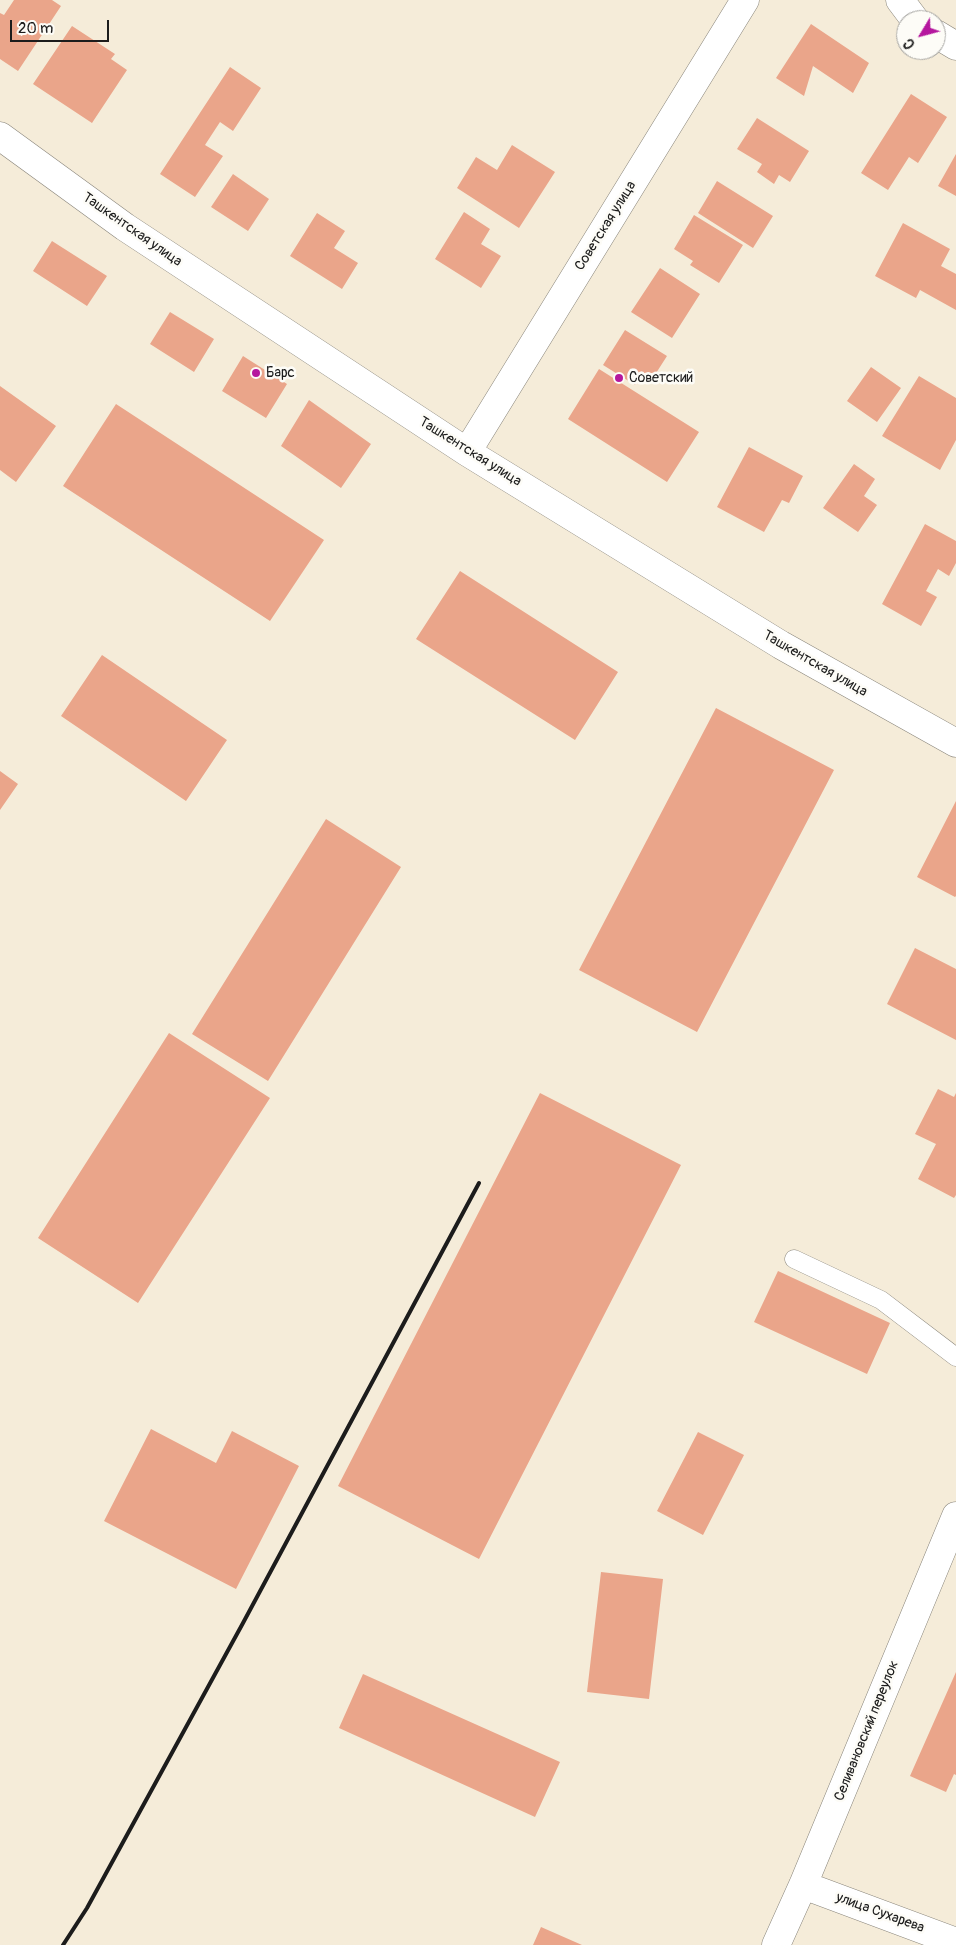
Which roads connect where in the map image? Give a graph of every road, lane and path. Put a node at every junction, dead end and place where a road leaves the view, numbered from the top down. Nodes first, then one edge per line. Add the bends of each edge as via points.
1 (744, 0) edge
2 (0, 136) edge
3 (467, 452) junction
4 (956, 743) edge
5 (794, 1259) dead end
6 (956, 1357) edge
7 (956, 1516) edge
8 (803, 1885) junction
9 (956, 1942) edge
10 (776, 1945) edge

1 - 3 street, Советская улица
2 - 3 street, Ташкентская улица via 125,227
3 - 4 street, Ташкентская улица via 781,645
5 - 6 lane via 881,1300
7 - 8 street, Селивановский переулок
8 - 9 street, улица Сухарева
8 - 10 street, Селивановский переулок

